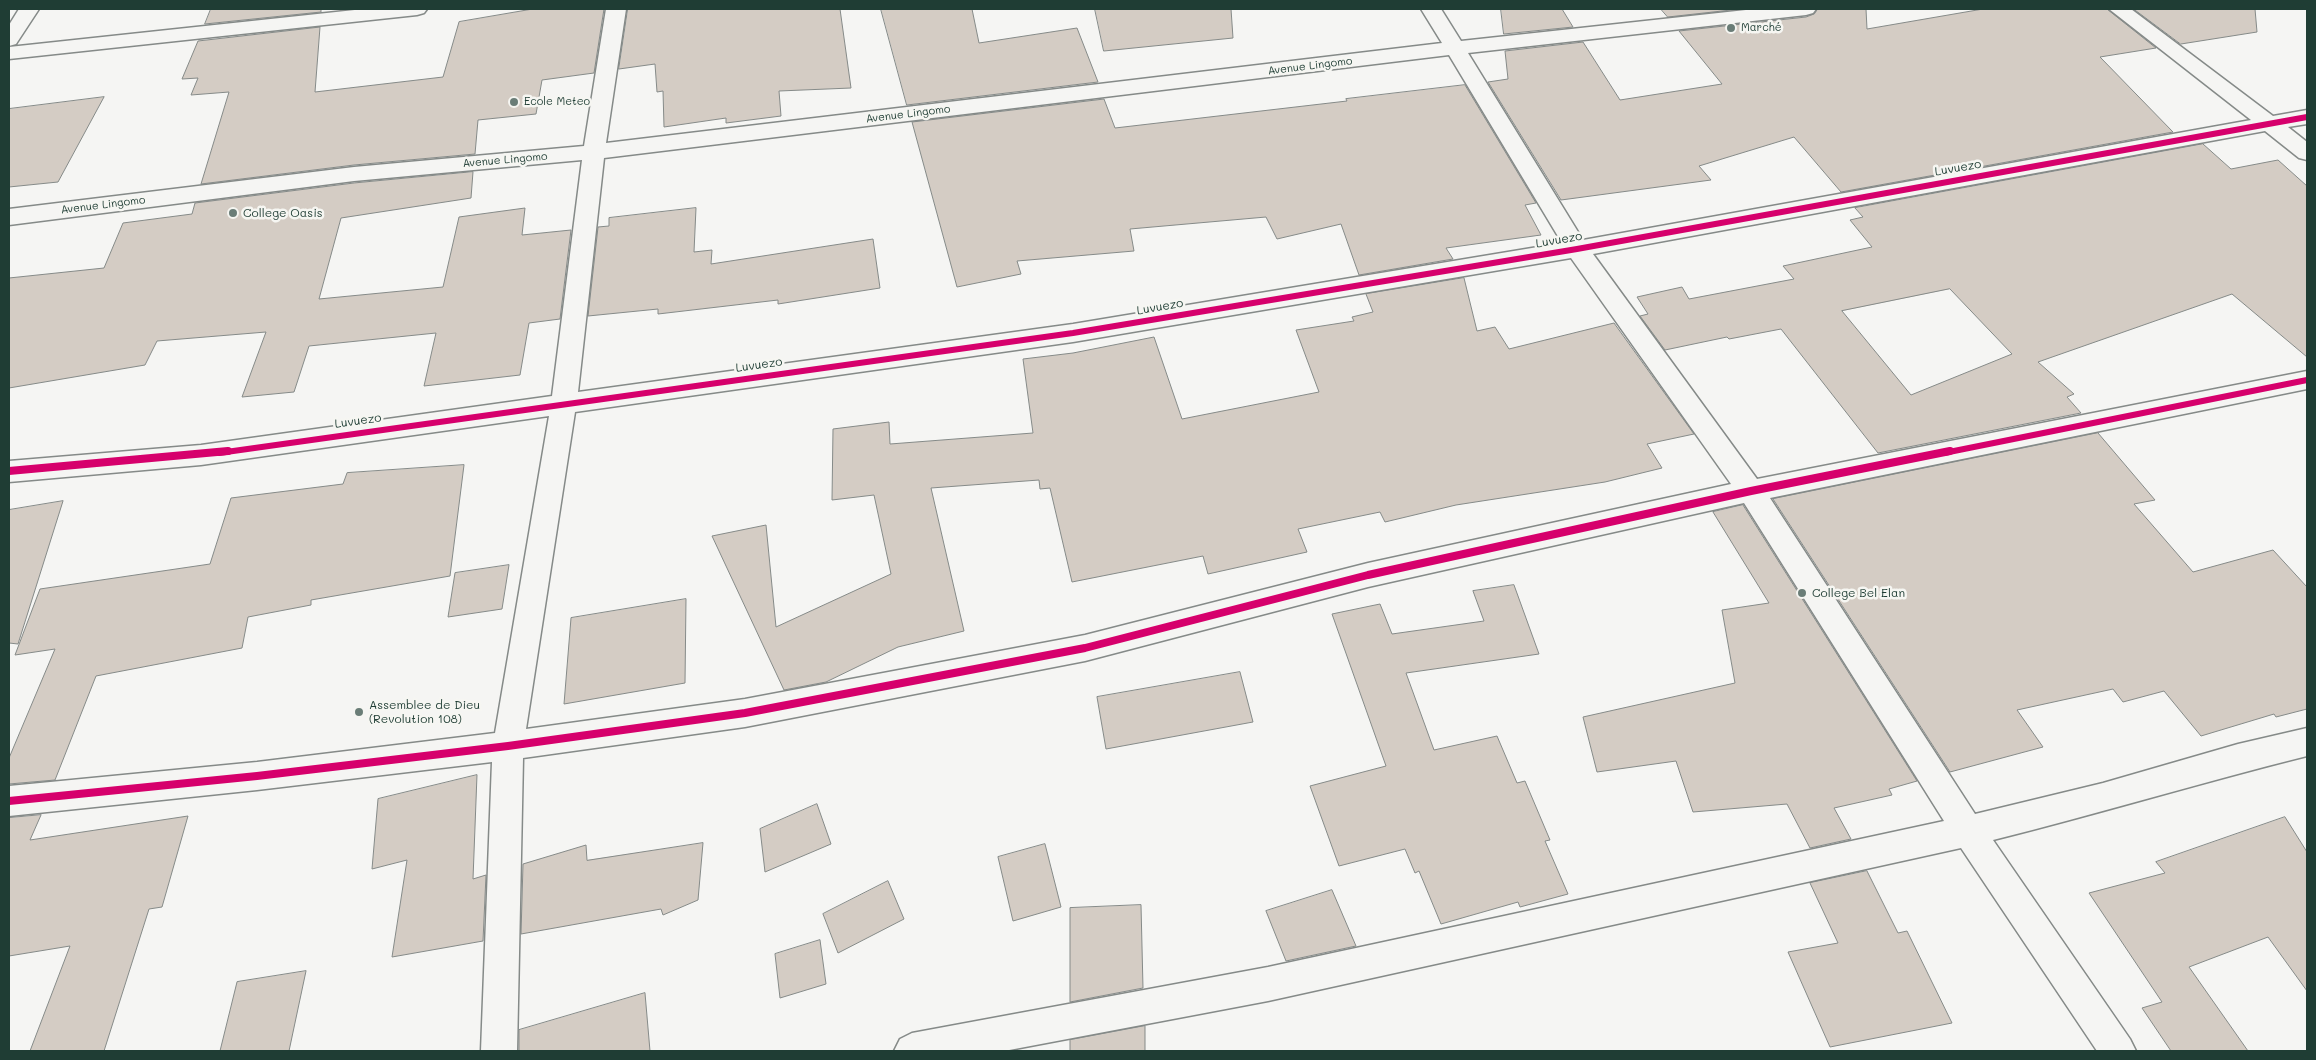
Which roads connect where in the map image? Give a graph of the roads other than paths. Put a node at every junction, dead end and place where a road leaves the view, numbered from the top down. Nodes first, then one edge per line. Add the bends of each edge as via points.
1 (29, 9) edge
2 (416, 9) edge
3 (616, 9) edge
4 (1431, 9) edge
5 (1806, 9) edge
6 (2119, 9) edge
7 (9, 40) edge
8 (1455, 48) junction
9 (9, 54) edge
10 (2307, 116) edge
11 (2269, 124) junction
12 (594, 152) junction
13 (2307, 153) edge
14 (9, 217) edge
15 (1577, 249) junction
16 (2307, 380) edge
17 (564, 403) junction
18 (9, 471) edge
19 (1751, 491) junction
20 (2307, 742) edge
21 (508, 746) junction
22 (9, 801) edge
23 (1968, 831) junction
24 (499, 1051) edge
25 (912, 1051) edge
26 (2118, 1051) edge

1 - 7 street
2 - 9 street
3 - 12 street
4 - 8 street
5 - 8 street, Avenue Lingomo
6 - 11 street
8 - 12 street, Avenue Lingomo
8 - 15 street
10 - 11 street, Luvuezo
11 - 13 street
11 - 15 street, Luvuezo
12 - 14 street, Avenue Lingomo via 345,175
12 - 17 street
15 - 17 street, Luvuezo via 1073,334
15 - 19 street
16 - 19 street
17 - 18 street, Luvuezo via 200,454
17 - 21 street
19 - 21 street via 1368,575 1085,648 745,713
19 - 23 street
20 - 23 street
21 - 22 street
21 - 24 street
23 - 25 street via 1268,984
23 - 26 street

